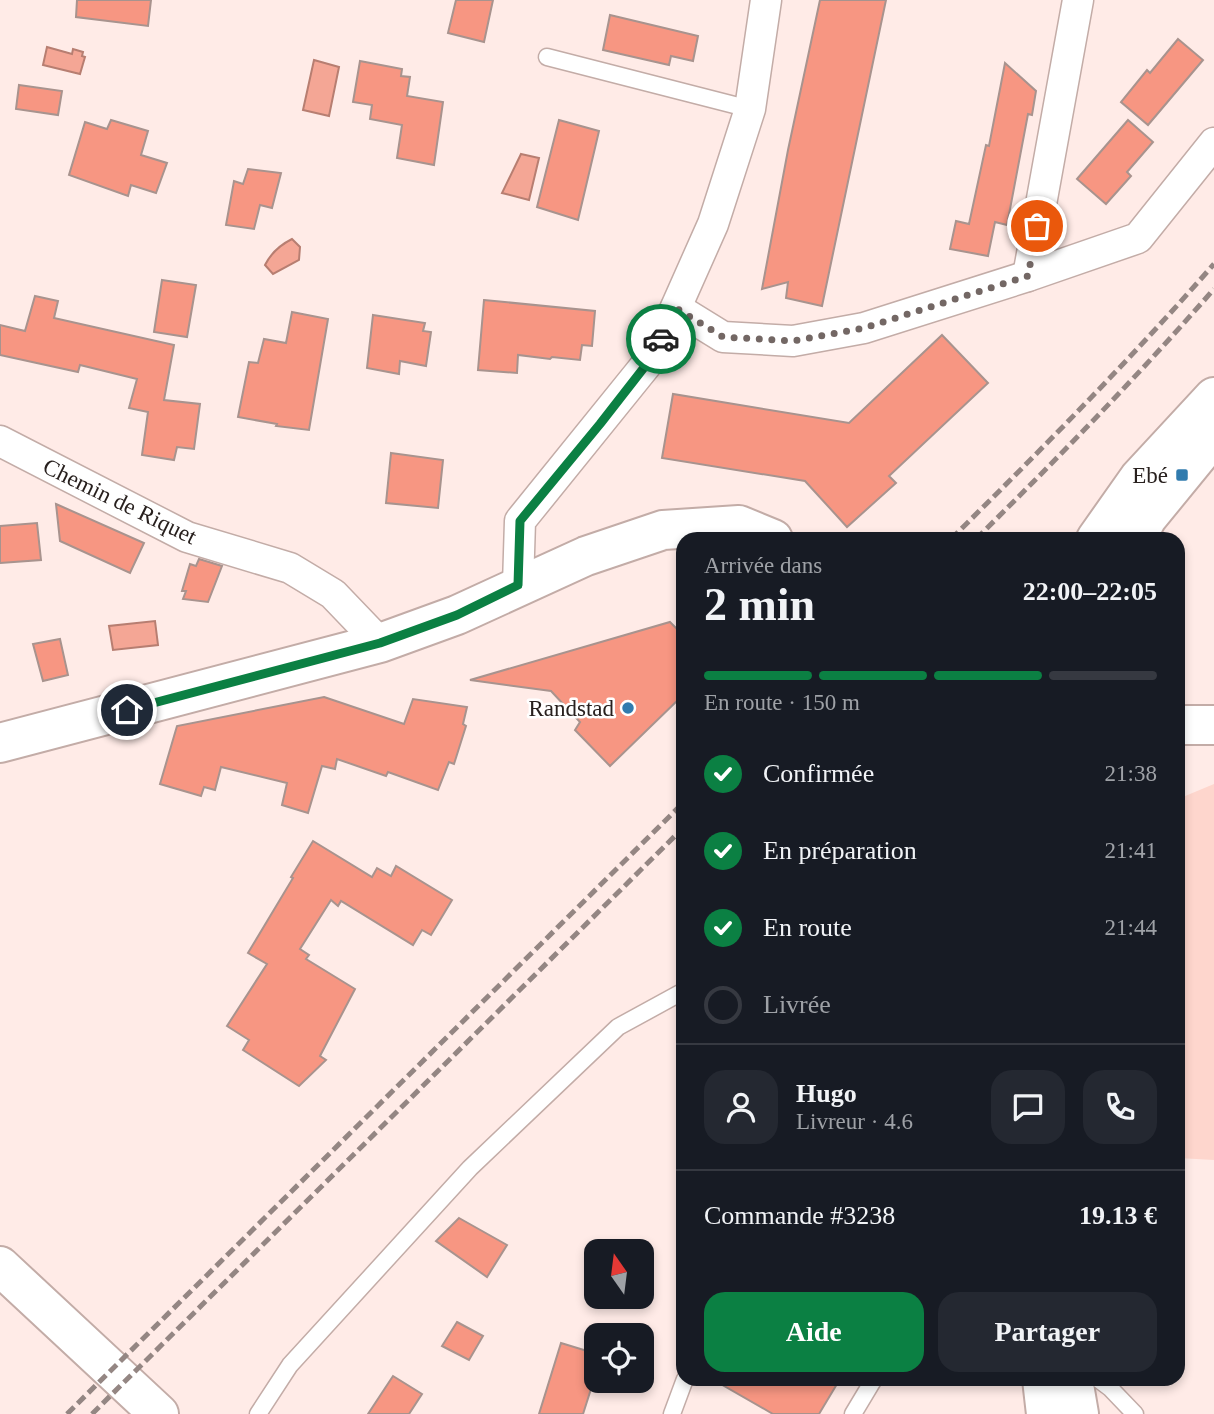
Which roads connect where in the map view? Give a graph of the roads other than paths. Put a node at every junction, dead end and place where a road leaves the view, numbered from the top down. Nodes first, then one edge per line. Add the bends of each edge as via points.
1 (766, 0) edge
2 (1078, 0) edge
3 (547, 57) dead end
4 (750, 109) junction
5 (1214, 144) edge
6 (1028, 276) junction
7 (676, 308) junction
8 (1214, 397) edge
9 (1214, 436) edge
10 (0, 441) edge
11 (756, 532) edge
12 (1101, 532) edge
13 (1140, 532) edge
14 (518, 585) junction
15 (380, 643) junction
16 (1185, 725) edge
17 (1214, 725) edge
18 (0, 743) edge
19 (676, 995) edge
20 (0, 1266) edge
21 (682, 1386) edge
22 (870, 1386) edge
23 (1043, 1386) edge
24 (1074, 1386) edge
25 (1107, 1386) edge
26 (159, 1414) edge
27 (258, 1414) edge
28 (672, 1414) edge
29 (853, 1414) edge
30 (1046, 1414) edge
31 (1079, 1414) edge
32 (1135, 1414) edge

1 - 4 street
2 - 6 street
3 - 4 lane
4 - 7 street via 713,224
5 - 6 street via 1138,238
6 - 7 street via 864,328 793,341 723,337
7 - 14 street via 646,365 520,521
8 - 12 main road via 1139,478
9 - 13 main road
10 - 15 street, Chemin de Riquet via 187,537 290,568 333,594
11 - 14 main road via 739,525 663,530
14 - 15 main road via 457,615
15 - 18 main road
16 - 17 main road
19 - 27 lane via 618,1027 470,1168 290,1365
20 - 26 main road
21 - 28 lane
22 - 29 lane
23 - 30 main road
24 - 31 main road
25 - 32 lane

